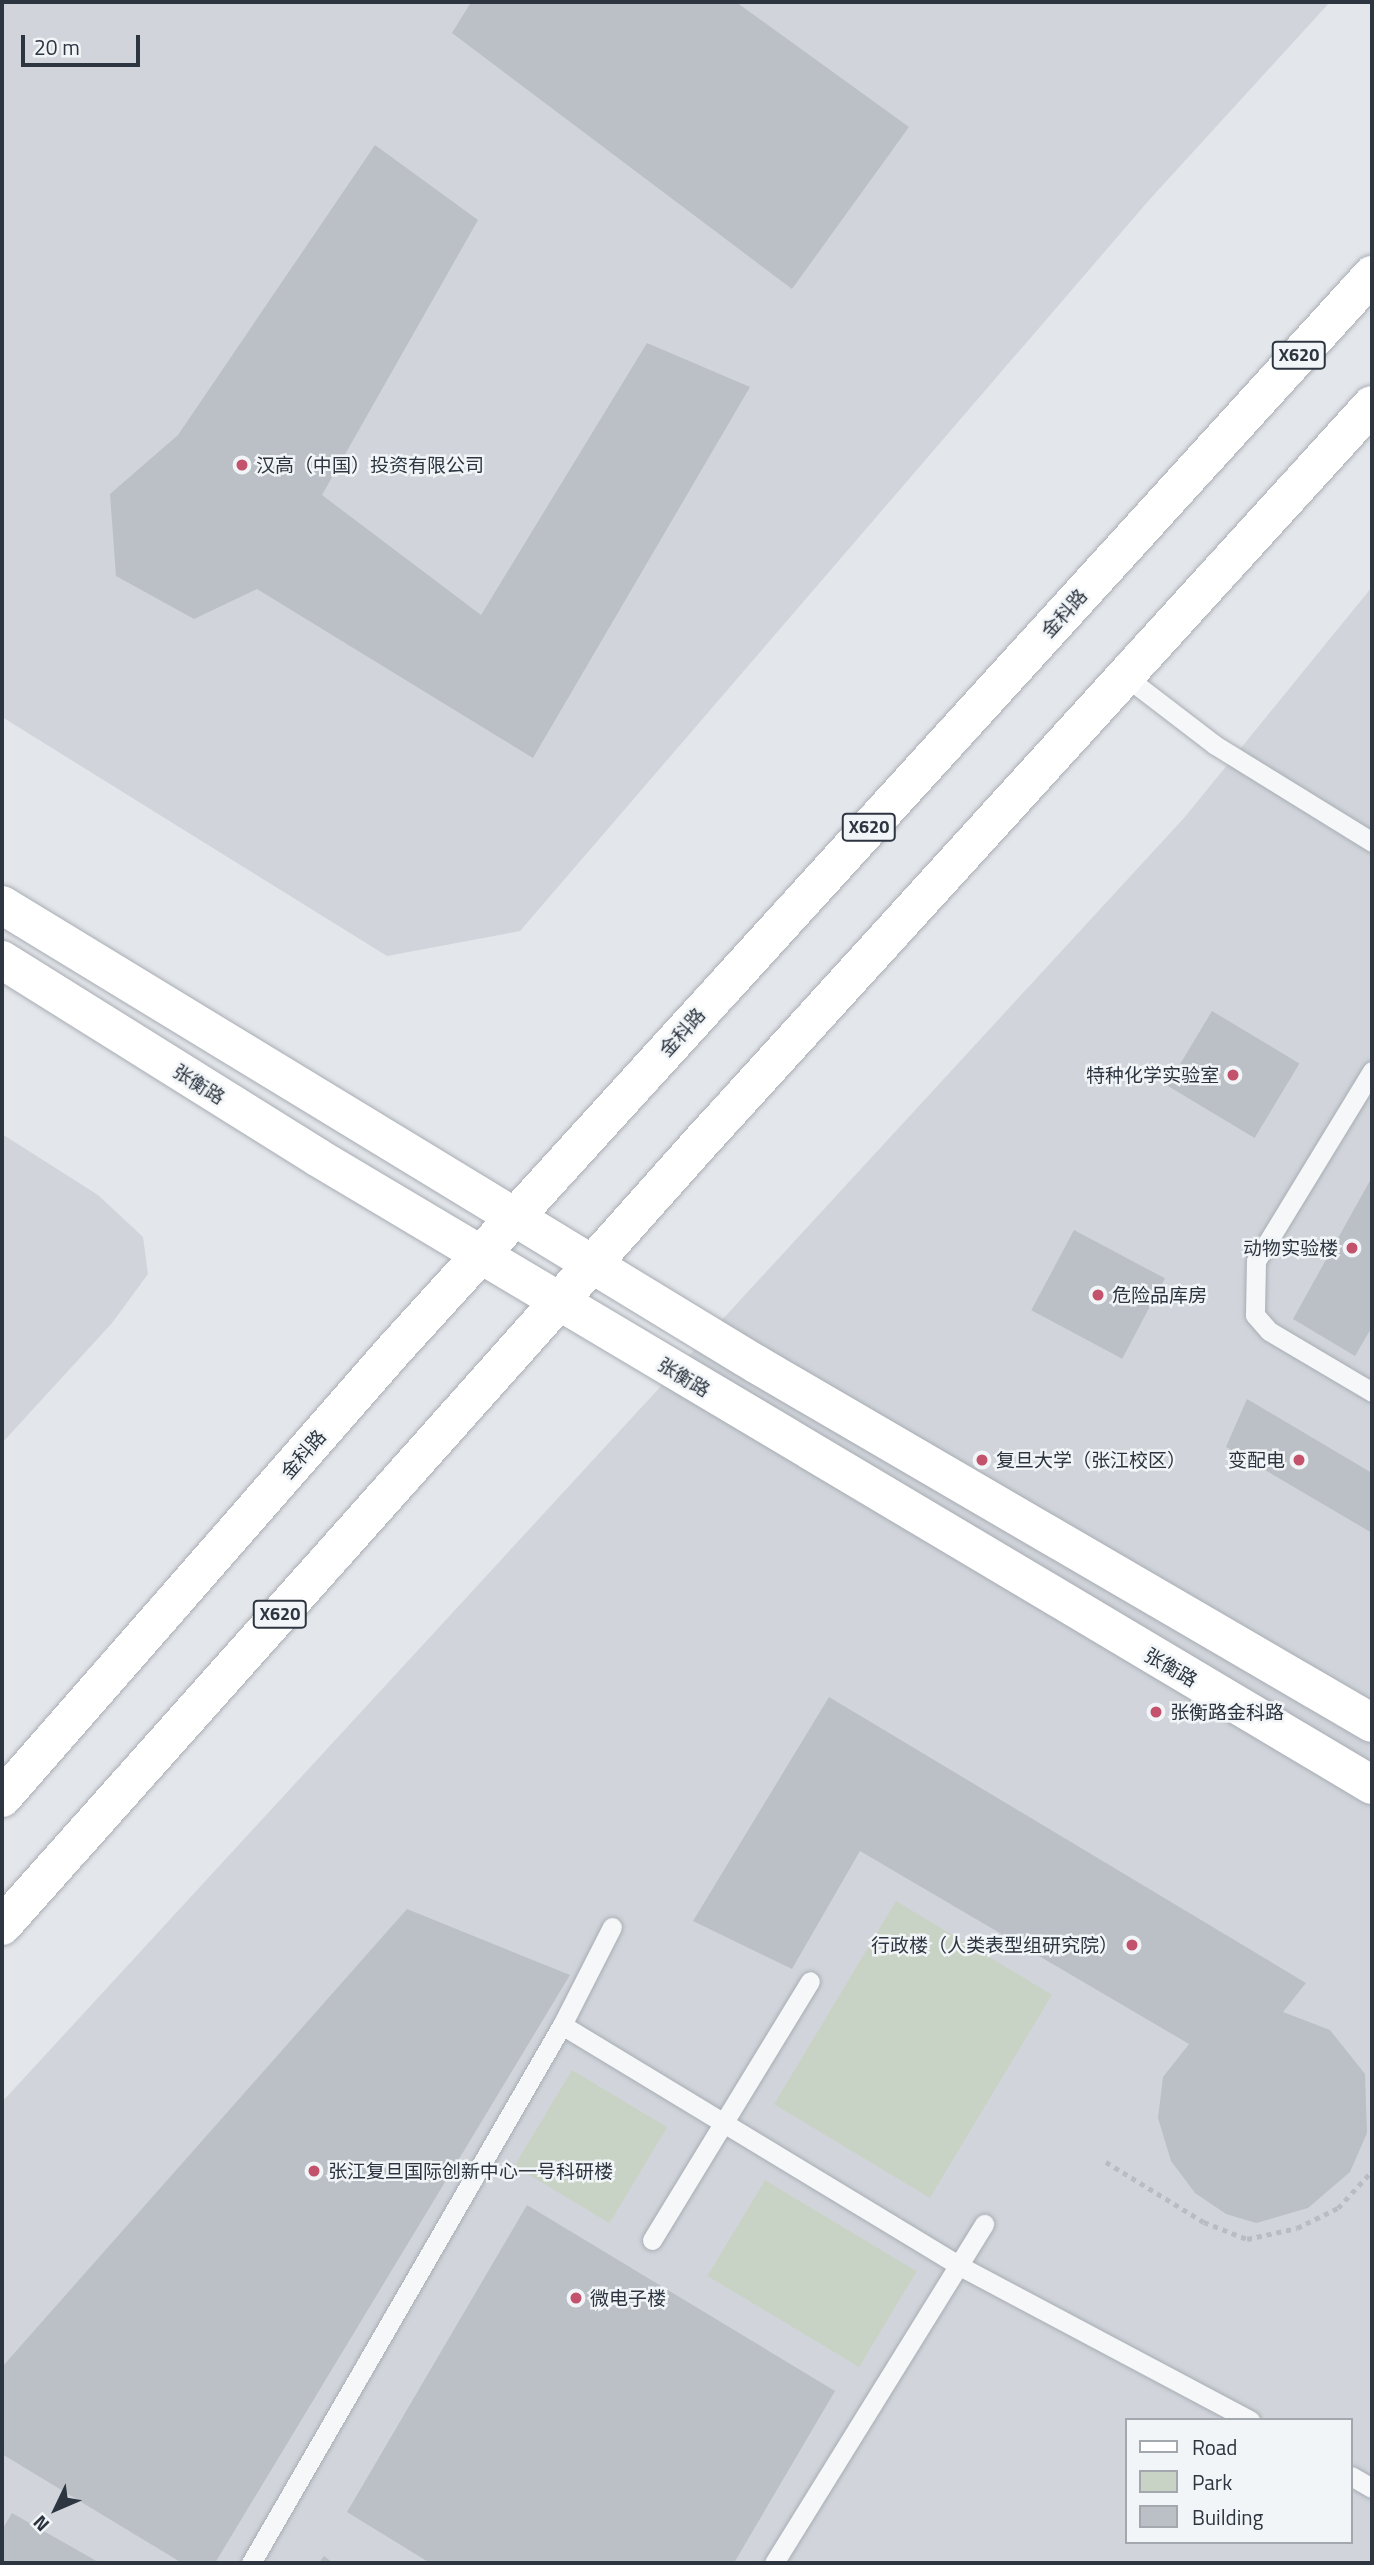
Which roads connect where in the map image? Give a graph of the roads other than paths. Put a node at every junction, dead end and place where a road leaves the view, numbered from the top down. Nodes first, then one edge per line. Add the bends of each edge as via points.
1 (1372, 275) edge
2 (1372, 405) edge
3 (1125, 676) junction
4 (1372, 842) edge
5 (2, 905) edge
6 (2, 961) edge
7 (1372, 1071) edge
8 (513, 1219) junction
9 (480, 1255) junction
10 (591, 1265) junction
11 (558, 1302) junction
12 (1372, 1392) edge
13 (1372, 1723) edge
14 (1372, 1785) edge
15 (2, 1798) edge
16 (2, 1926) edge
17 (612, 1927) dead end
18 (810, 1980) dead end
19 (562, 2025) junction
20 (722, 2122) junction
21 (984, 2224) dead end
22 (652, 2239) dead end
23 (958, 2265) junction
24 (1246, 2418) edge
25 (1353, 2477) edge
26 (1372, 2487) edge
27 (251, 2563) edge
28 (774, 2563) edge

1 - 8 main road, 金科路 / X620
2 - 3 main road
3 - 4 lane via 1215,745
3 - 10 main road
5 - 8 main road
6 - 9 main road, 张衡路
7 - 12 lane via 1256,1261 1255,1315 1269,1331
8 - 9 main road, 金科路
8 - 10 main road
9 - 11 main road, 张衡路
9 - 15 main road, 金科路
10 - 11 main road
10 - 13 main road
11 - 14 main road, 张衡路
11 - 16 main road, X620
17 - 19 lane
18 - 20 lane
19 - 20 lane
19 - 27 lane
20 - 22 lane
20 - 23 lane
21 - 23 lane
23 - 24 lane
23 - 28 lane
25 - 26 lane

